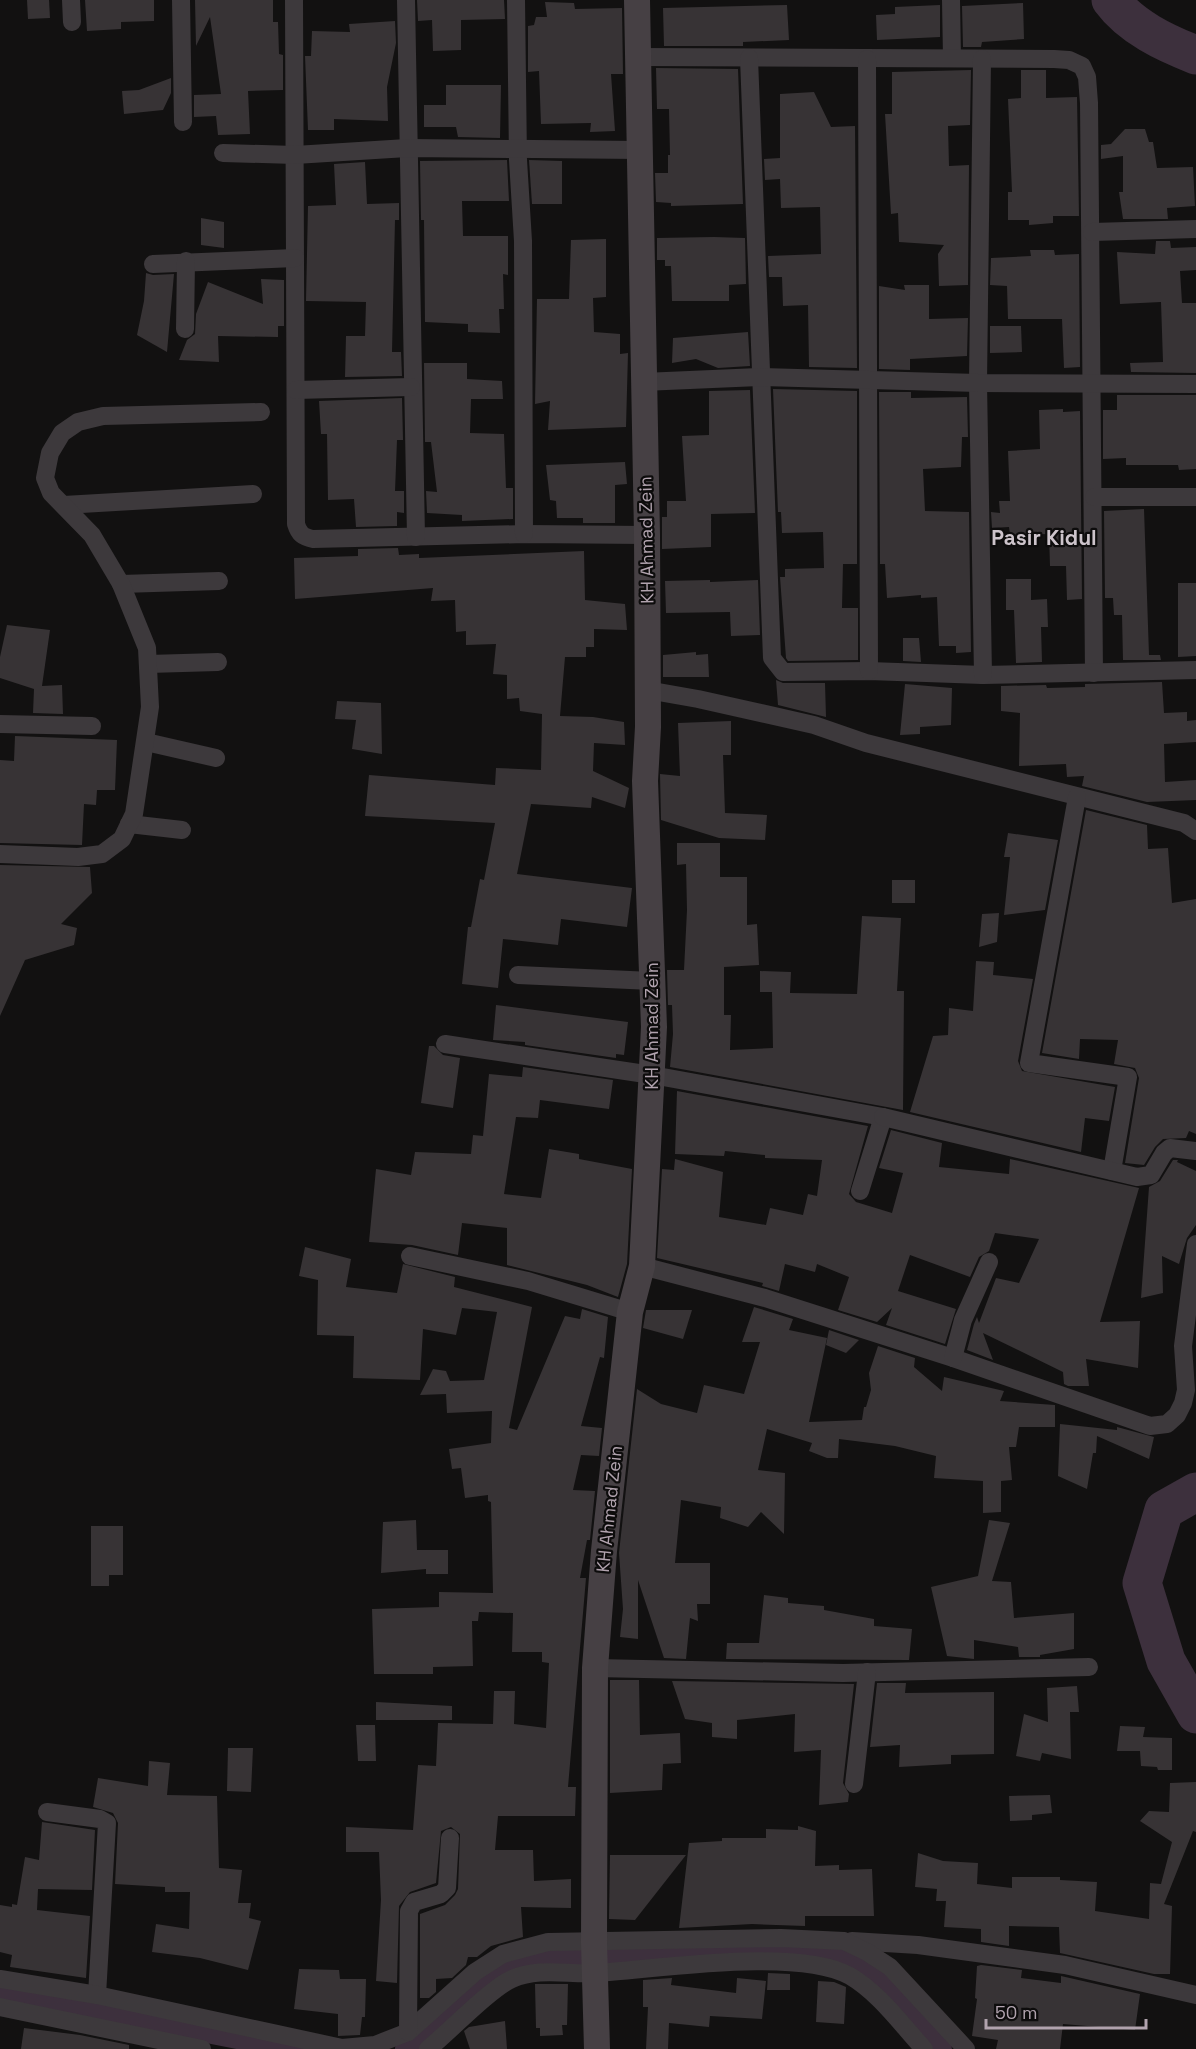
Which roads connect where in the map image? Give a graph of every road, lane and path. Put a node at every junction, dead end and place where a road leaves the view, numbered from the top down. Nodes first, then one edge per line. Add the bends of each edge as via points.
1 (71, 0) edge
2 (181, 0) edge
3 (294, 0) edge
4 (406, 0) edge
5 (516, 0) edge
6 (638, 0) edge
7 (951, 0) edge
8 (72, 22) dead end
9 (637, 57) junction
10 (749, 58) junction
11 (952, 58) junction
12 (867, 59) junction
13 (982, 59) junction
14 (183, 122) dead end
15 (518, 147) junction
16 (407, 148) junction
17 (640, 150) junction
18 (223, 153) dead end
19 (295, 155) junction
20 (1196, 229) edge
21 (1092, 232) junction
22 (296, 258) junction
23 (186, 261) junction
24 (153, 264) dead end
25 (185, 329) dead end
26 (759, 377) junction
27 (868, 378) junction
28 (644, 382) junction
29 (978, 383) junction
30 (1094, 384) junction
31 (1196, 384) edge
32 (411, 387) junction
33 (297, 390) junction
34 (261, 412) dead end
35 (253, 494) dead end
36 (1196, 497) edge
37 (1094, 498) junction
38 (64, 505) junction
39 (524, 534) junction
40 (647, 535) junction
41 (416, 537) junction
42 (219, 581) dead end
43 (121, 584) junction
44 (218, 662) dead end
45 (148, 664) junction
46 (1196, 670) edge
47 (869, 671) junction
48 (1094, 673) junction
49 (983, 675) junction
50 (647, 690) junction
51 (0, 724) edge
52 (92, 726) dead end
53 (146, 742) junction
54 (216, 758) dead end
55 (1077, 797) junction
56 (129, 824) junction
57 (182, 830) dead end
58 (1196, 831) edge
59 (0, 854) edge
60 (518, 975) dead end
61 (652, 981) junction
62 (445, 1044) dead end
63 (652, 1076) junction
64 (883, 1117) junction
65 (1196, 1152) edge
66 (1112, 1171) junction
67 (860, 1191) dead end
68 (1196, 1244) edge
69 (410, 1256) dead end
70 (989, 1262) dead end
71 (642, 1266) junction
72 (630, 1312) junction
73 (1190, 1347) edge
74 (953, 1358) junction
75 (1089, 1667) dead end
76 (595, 1668) junction
77 (867, 1672) junction
78 (854, 1784) dead end
79 (46, 1812) dead end
80 (450, 1838) dead end
81 (844, 1941) junction
82 (670, 1953) junction
83 (594, 1959) junction
84 (0, 1978) edge
85 (97, 1995) junction
86 (1196, 1995) edge
87 (0, 2007) edge
88 (408, 2032) junction
89 (202, 2049) edge
90 (428, 2049) edge
91 (597, 2049) edge
92 (924, 2049) edge
93 (966, 2049) edge

1 - 8 street
2 - 14 street
3 - 19 street
4 - 16 street
5 - 15 street
6 - 9 street, KH Ahmad Zein
7 - 11 street
9 - 10 street
9 - 17 street, KH Ahmad Zein
10 - 12 street
10 - 26 street
11 - 12 street
11 - 13 street
12 - 27 street
13 - 21 street via 1069,60 1082,66 1087,76 1089,103
13 - 29 street
15 - 16 street
15 - 17 street
15 - 39 street via 523,242
16 - 19 street
16 - 32 street
17 - 28 street, KH Ahmad Zein
18 - 19 street
19 - 22 street
20 - 21 street
21 - 30 street
22 - 23 street
22 - 33 street
23 - 24 street
23 - 25 street
26 - 27 street
26 - 28 street
26 - 47 street via 772,658 783,672
27 - 29 street
27 - 47 street
28 - 40 street, KH Ahmad Zein
29 - 30 street
29 - 49 street
30 - 31 street
30 - 37 street
32 - 33 street
32 - 41 street
33 - 41 street via 298,532 313,539
34 - 38 street via 103,416 78,422 62,434 50,453 45,478 51,493
35 - 38 street
36 - 37 street
37 - 48 street
38 - 43 street via 92,535
39 - 40 street
39 - 41 street
40 - 50 street, KH Ahmad Zein
42 - 43 street
43 - 45 street via 138,621
44 - 45 street
45 - 53 street via 150,707
46 - 48 street
47 - 49 street
48 - 49 street
50 - 55 street via 814,726
50 - 61 street, KH Ahmad Zein via 645,781
51 - 52 street
53 - 54 street
53 - 56 street
55 - 58 street via 1184,823
55 - 66 street via 1029,1063 1128,1077
56 - 57 street
56 - 59 street via 122,839 102,854
60 - 61 street
61 - 63 street, KH Ahmad Zein
62 - 63 street
63 - 64 street
63 - 71 street, KH Ahmad Zein
64 - 66 street
64 - 67 street
65 - 66 street via 1170,1148 1145,1178
68 - 73 street
69 - 72 street via 528,1281
70 - 74 street via 963,1320
71 - 72 street, KH Ahmad Zein
71 - 74 street via 765,1298
72 - 76 street, KH Ahmad Zein
73 - 74 street via 1186,1390 1177,1415 1167,1424 1150,1426
75 - 77 street
76 - 77 street
76 - 83 street, KH Ahmad Zein
77 - 78 street
79 - 85 street via 107,1823
80 - 88 street via 447,1888 441,1894 414,1902 409,1911
81 - 82 street via 781,1938
81 - 86 street via 918,1945 1065,1965
81 - 93 street via 890,1967
82 - 83 street
82 - 83 street
82 - 92 street via 815,1964 850,1976 874,1994
83 - 88 street via 548,1942 503,1954 475,1972
83 - 90 street via 508,1981
83 - 91 street, KH Ahmad Zein
84 - 85 street
85 - 88 street via 342,2048 375,2045
87 - 89 street

